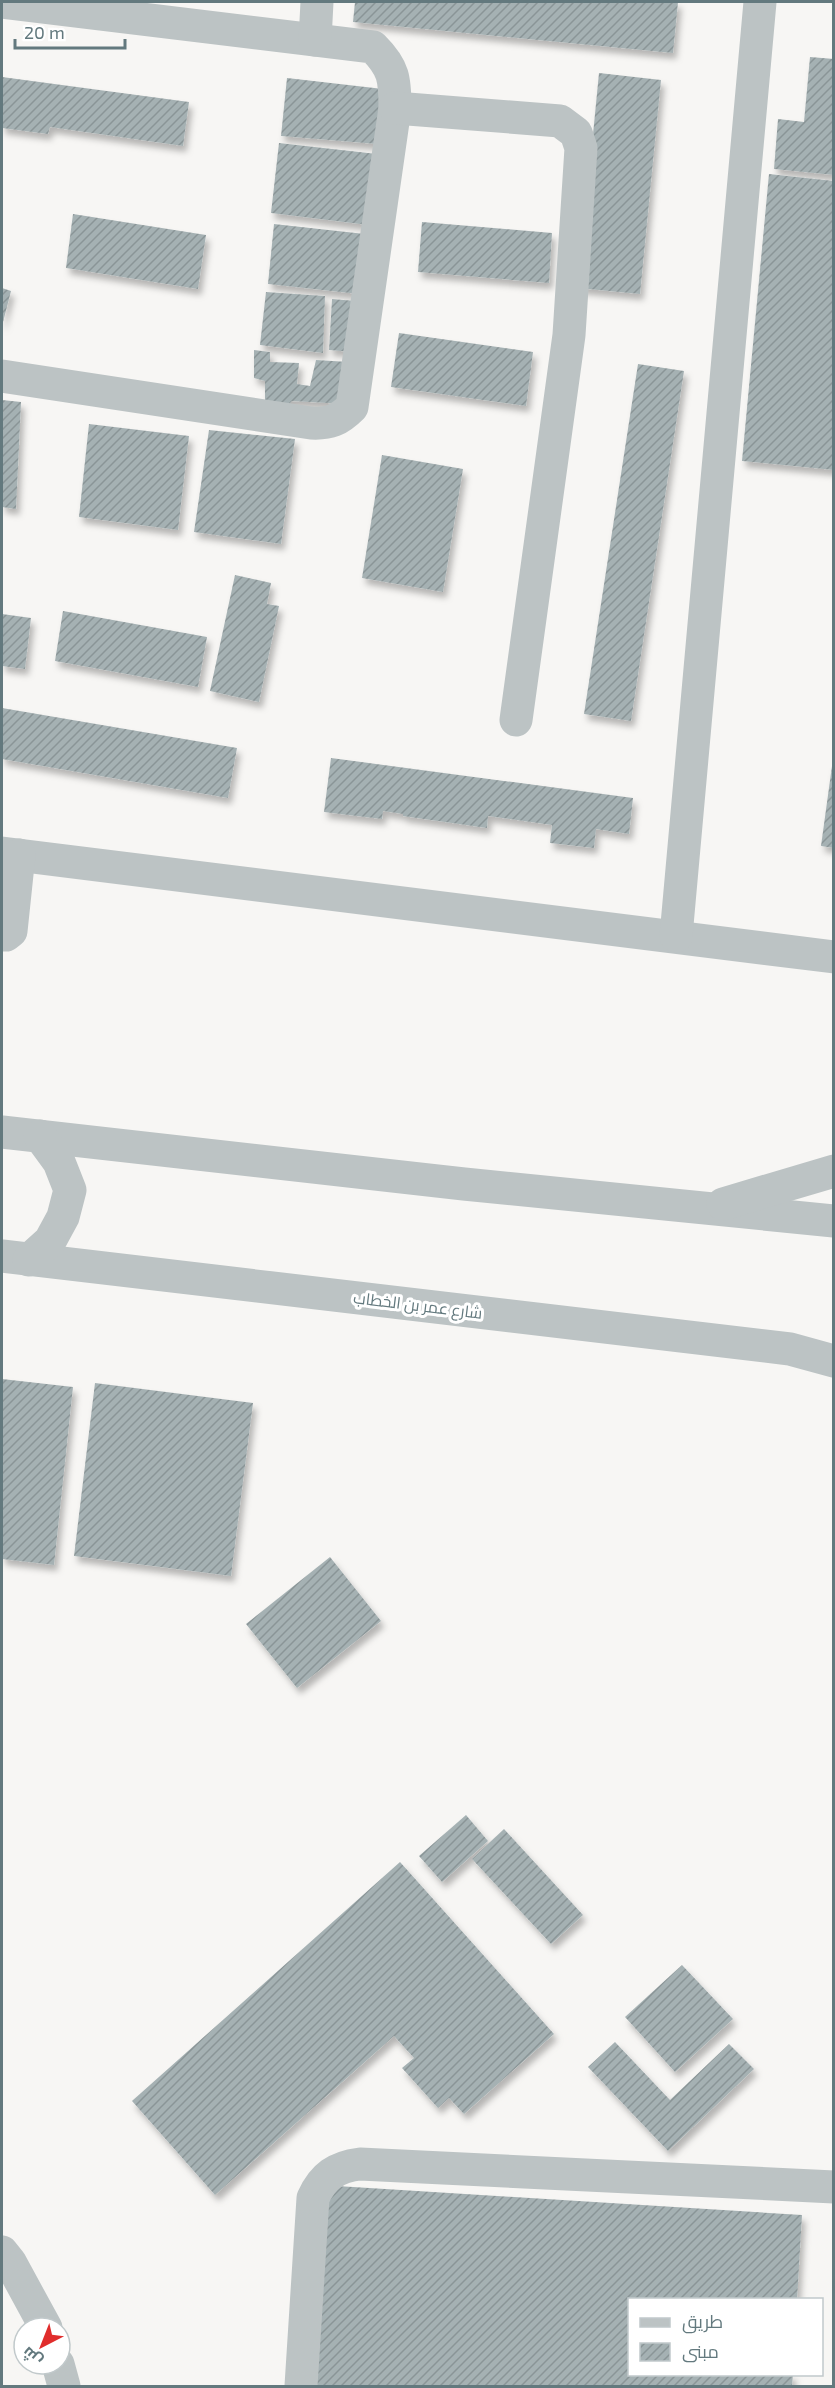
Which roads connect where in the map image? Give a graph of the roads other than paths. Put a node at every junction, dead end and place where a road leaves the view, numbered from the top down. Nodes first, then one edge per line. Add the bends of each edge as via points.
1 (2, 2) edge
2 (317, 2) edge
3 (760, 2) edge
4 (70, 6) edge
5 (315, 40) junction
6 (395, 108) junction
7 (2, 376) edge
8 (516, 720) dead end
9 (10, 854) edge
10 (2, 935) edge
11 (676, 936) junction
12 (834, 957) edge
13 (2, 1132) edge
14 (39, 1136) junction
15 (834, 1171) edge
16 (710, 1208) junction
17 (834, 1221) edge
18 (15, 1258) edge
19 (834, 1361) edge
20 (834, 2187) edge
21 (2, 2252) edge
22 (39, 2316) edge
23 (300, 2386) edge

1 - 4 street
2 - 5 street
3 - 11 street
4 - 5 street
5 - 6 street via 374,47 388,62 395,82
6 - 7 street via 352,407 341,418 326,424 311,423
6 - 8 street via 560,121 576,133 581,148 569,335
9 - 10 street via 11,931
9 - 11 street
11 - 12 street
13 - 14 street
14 - 16 street
14 - 18 street via 58,1162 69,1190 63,1217 50,1241
15 - 16 street
16 - 17 street
18 - 19 street, شارع عمر بن الخطاب via 790,1349
20 - 23 street via 344,2166 330,2172 313,2198
21 - 22 street

